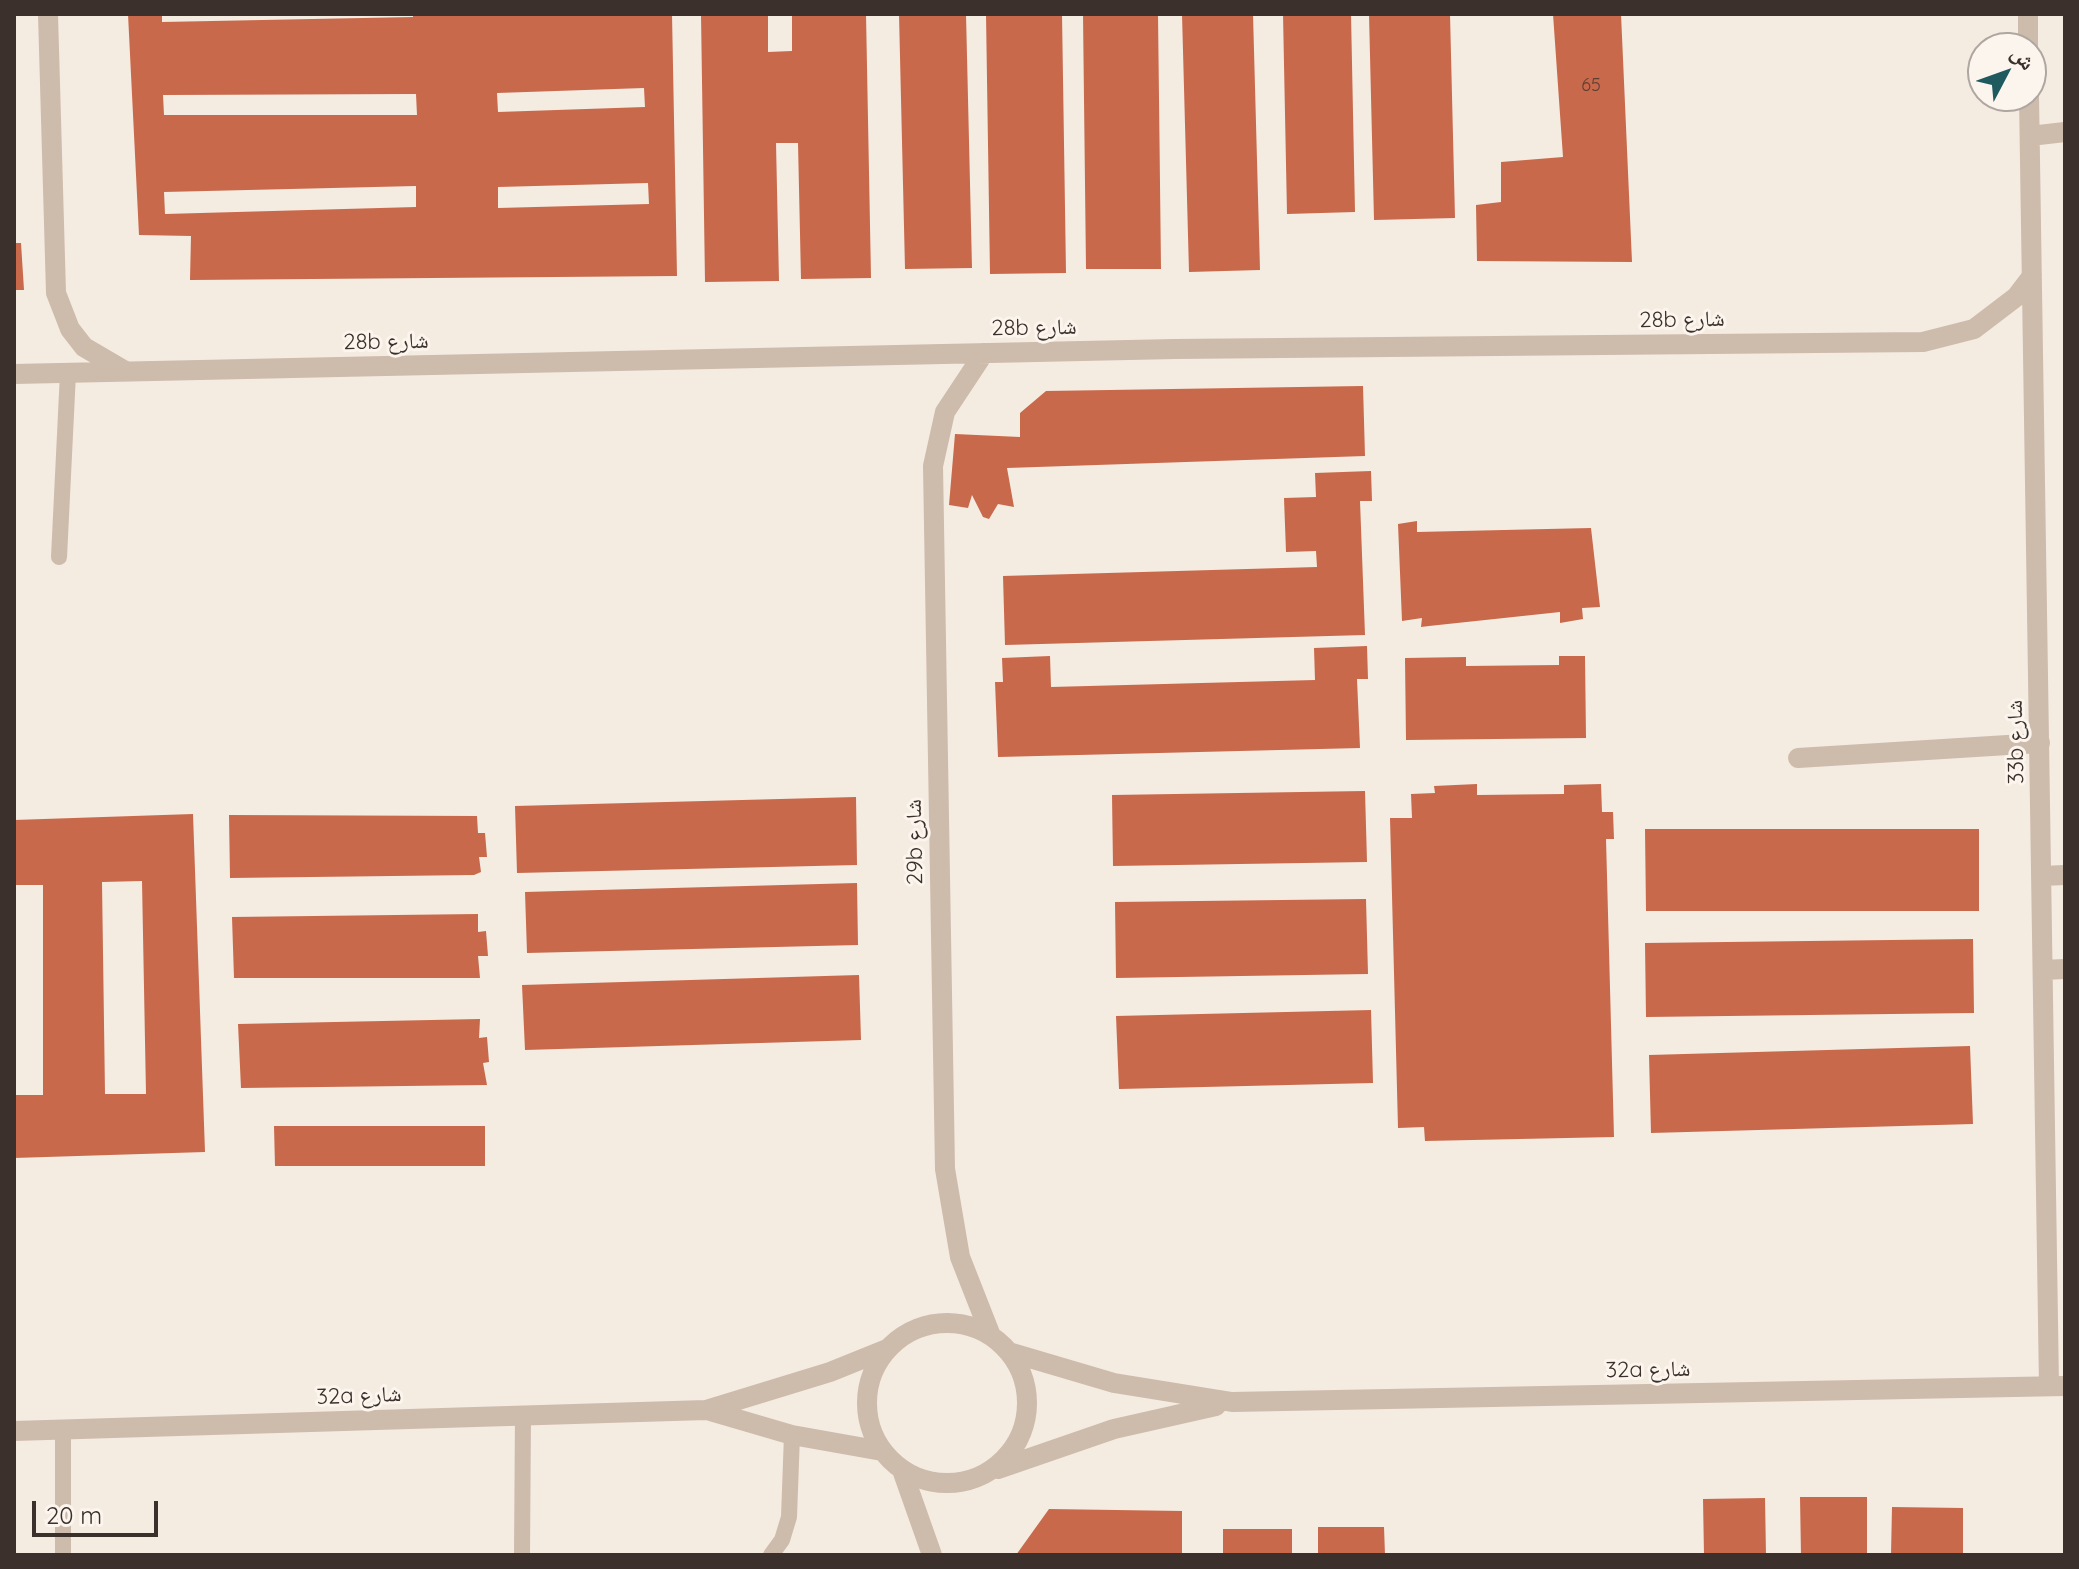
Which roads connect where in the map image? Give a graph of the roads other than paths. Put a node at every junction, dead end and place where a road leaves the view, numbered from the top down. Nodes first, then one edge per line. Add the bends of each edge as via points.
1 (48, 14) edge
2 (2029, 112) edge
3 (2065, 132) edge
4 (2030, 136) junction
5 (2032, 276) junction
6 (984, 353) junction
7 (126, 372) junction
8 (68, 373) junction
9 (14, 374) edge
10 (59, 557) dead end
11 (2040, 743) junction
12 (1798, 758) dead end
13 (2065, 875) edge
14 (2042, 876) junction
15 (2065, 969) edge
16 (2043, 970) junction
17 (991, 1336) junction
18 (887, 1349) junction
19 (1009, 1352) junction
20 (2057, 1386) edge
21 (1232, 1402) junction
22 (706, 1410) junction
23 (523, 1415) junction
24 (63, 1429) junction
25 (14, 1431) edge
26 (792, 1435) junction
27 (882, 1451) junction
28 (902, 1470) junction
29 (989, 1472) junction
30 (63, 1555) edge
31 (522, 1555) edge
32 (771, 1555) edge
33 (932, 1555) edge

1 - 7 street via 56,293 70,329 84,347
2 - 4 street, 33b شارع
3 - 4 street
4 - 5 street, 33b شارع
5 - 6 street, 28b شارع via 1996,315 1974,329 1923,342
5 - 11 street, 33b شارع
6 - 7 street, 28b شارع
6 - 17 street, 29b شارع via 945,412 933,466 945,1169 960,1257
7 - 8 street, 28b شارع
8 - 9 street, 28b شارع
8 - 10 lane
11 - 12 street
11 - 14 street, 33b شارع
13 - 14 street
14 - 16 street, 33b شارع
15 - 16 street
16 - 20 street, 33b شارع
17 - 18 street via 948,1323 926,1325
17 - 19 street
18 - 22 street, 32a شارع via 818,1377
18 - 27 street via 867,1390 867,1413
19 - 21 street, 32a شارع via 1114,1383
19 - 29 street via 1027,1394 1026,1417 1020,1439
20 - 21 street, 32a شارع
21 - 29 street, 32a شارع via 1114,1429
22 - 23 street, 32a شارع
22 - 26 street, 32a شارع
23 - 24 street, 32a شارع
23 - 31 lane
24 - 25 street, 32a شارع
24 - 30 lane
26 - 27 street, 32a شارع
26 - 32 lane via 789,1517
27 - 28 street
28 - 29 street via 945,1484
28 - 33 street

